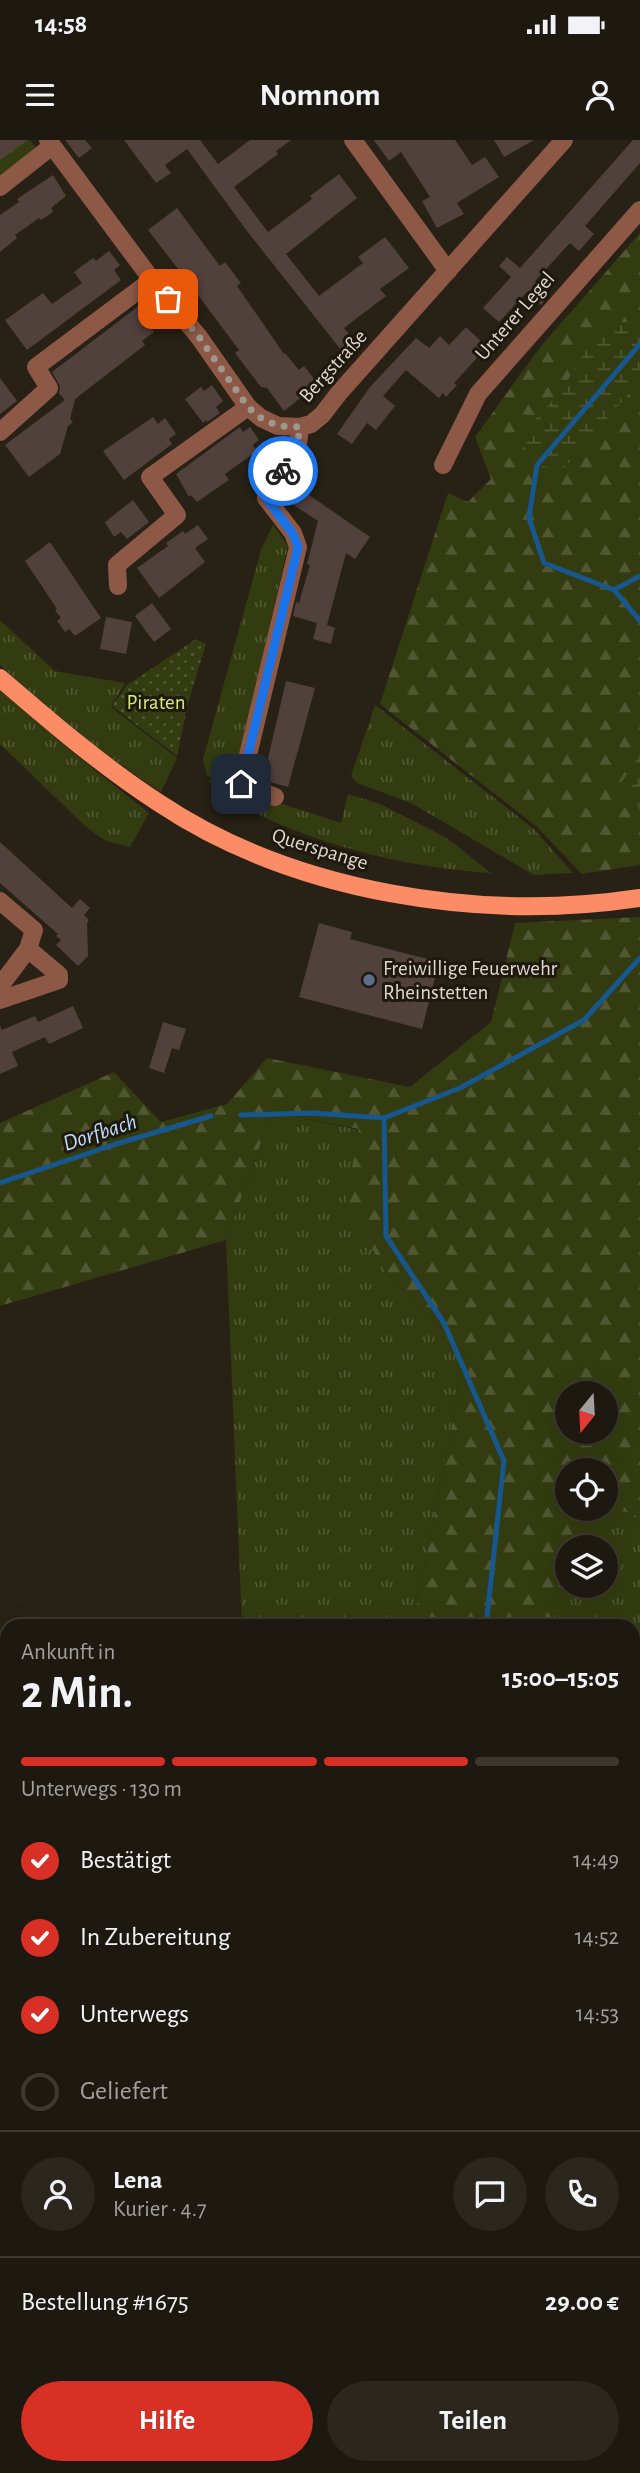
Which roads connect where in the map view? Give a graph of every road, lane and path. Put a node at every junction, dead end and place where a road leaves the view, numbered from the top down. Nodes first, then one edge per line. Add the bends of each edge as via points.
1 (353, 140) edge
2 (564, 140) edge
3 (50, 143) edge
4 (0, 187) edge
5 (640, 210) edge
6 (448, 271) junction
7 (152, 280) junction
8 (248, 407) junction
9 (300, 427) junction
10 (0, 432) edge
11 (443, 465) dead end
12 (118, 586) dead end
13 (0, 678) edge
14 (275, 797) dead end
15 (640, 898) edge
16 (0, 901) edge
17 (28, 949) junction
18 (0, 986) edge
19 (0, 999) edge

1 - 6 street
2 - 6 street, Bergstraße
3 - 4 street
3 - 7 street
5 - 11 street, Unterer Legel via 478,394
6 - 9 street, Bergstraße via 322,415
7 - 8 street
7 - 10 street via 36,367 49,388
8 - 9 street via 278,426
8 - 12 street via 150,477 177,515 117,565
9 - 14 street, Bergstraße via 296,453 266,498 298,547 241,784
13 - 15 main road, Querspange via 71,740 160,804 250,851 326,879 471,903 548,905
16 - 17 street via 34,930
17 - 18 street
17 - 19 street via 59,975 59,980

